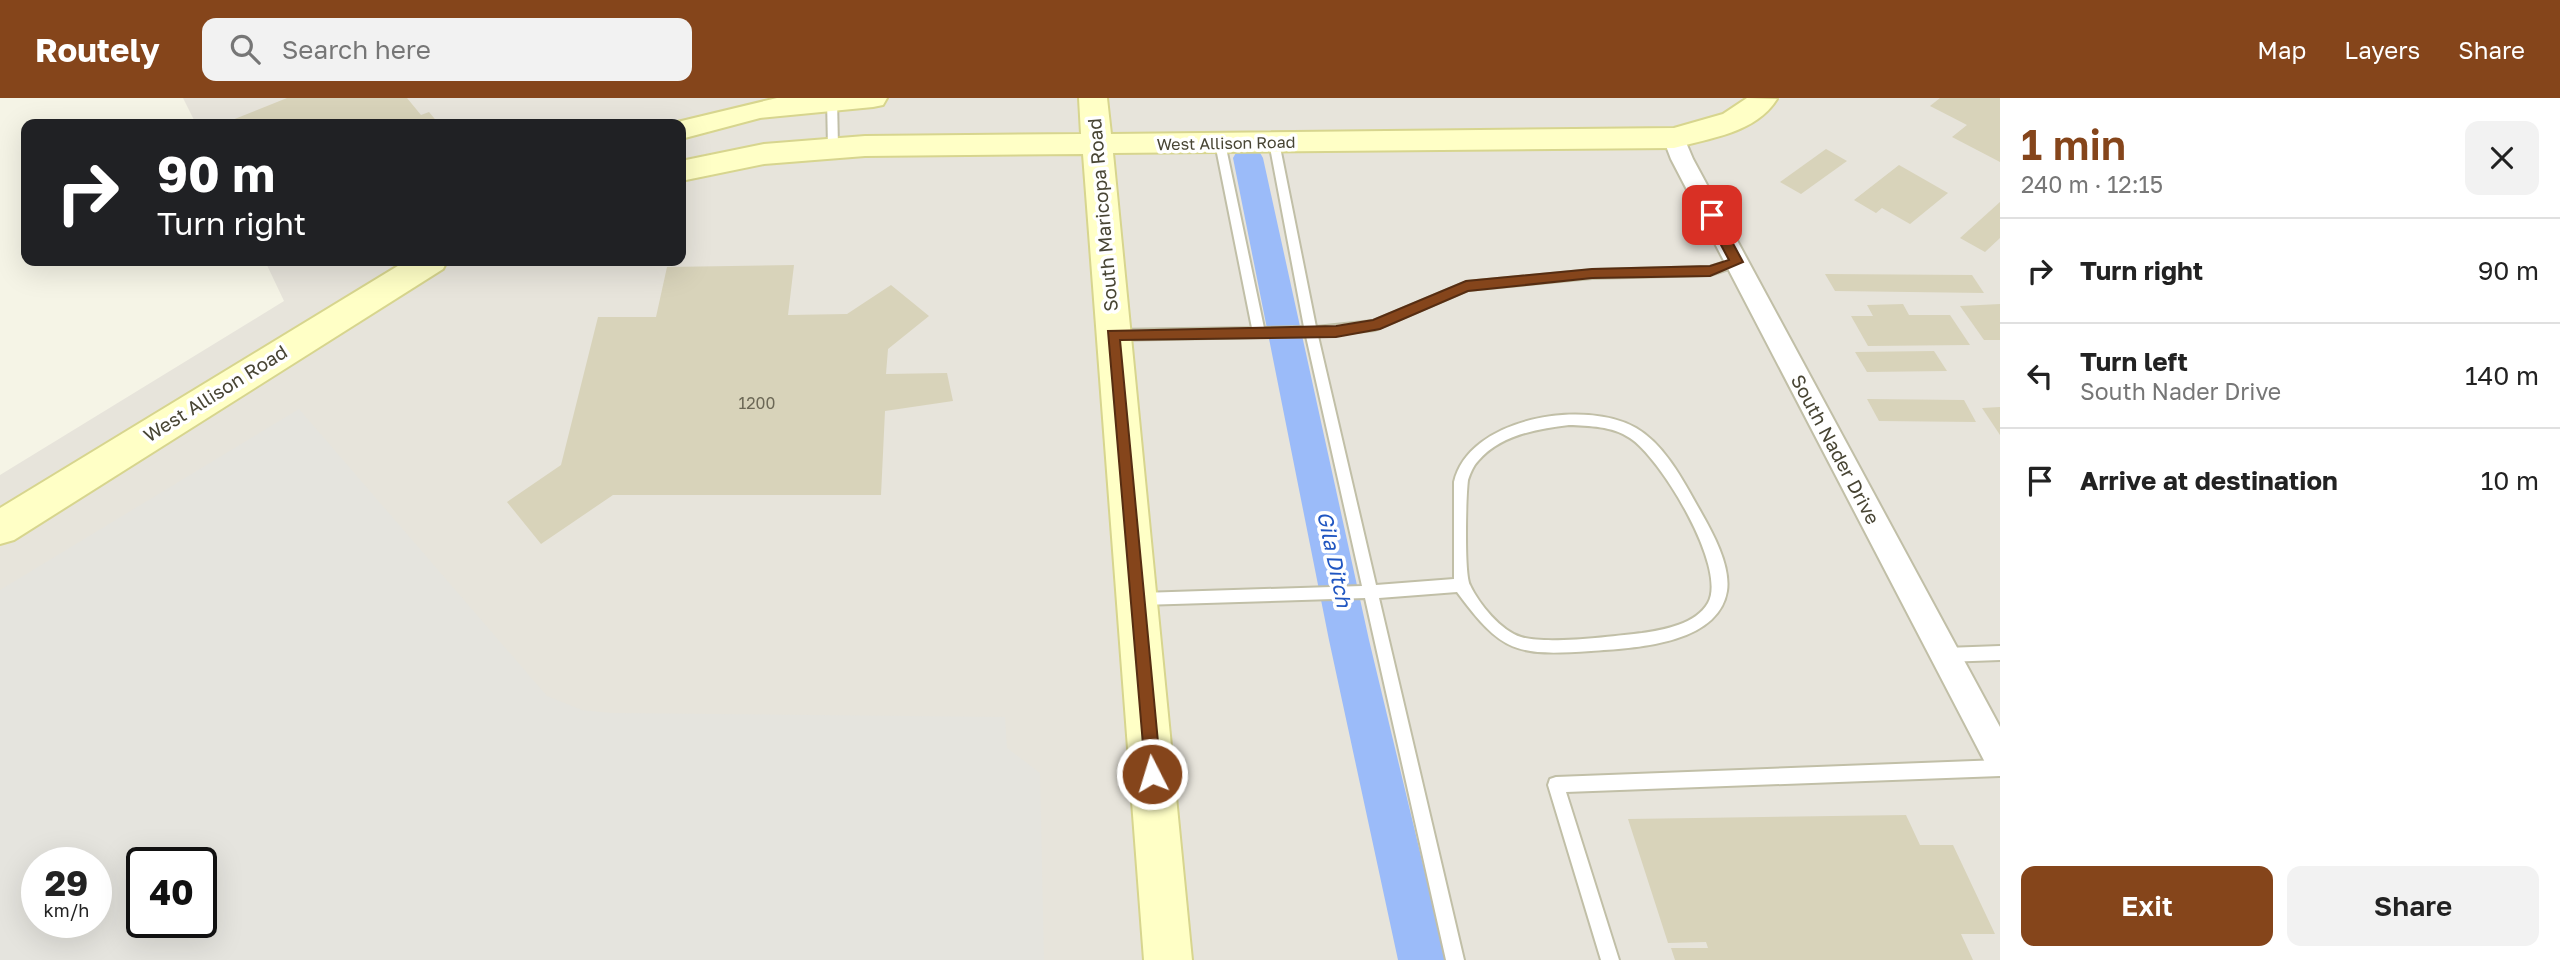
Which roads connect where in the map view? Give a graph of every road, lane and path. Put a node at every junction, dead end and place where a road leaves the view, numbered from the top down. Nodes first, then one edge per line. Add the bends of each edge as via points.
1 (873, 98) edge
2 (1086, 98) edge
3 (1094, 98) edge
4 (1762, 98) edge
5 (832, 100) edge
6 (686, 128) edge
7 (1674, 138) junction
8 (1096, 142) junction
9 (1274, 142) junction
10 (1220, 143) junction
11 (833, 148) junction
12 (686, 169) edge
13 (1737, 262) junction
14 (423, 266) edge
15 (1311, 331) junction
16 (1259, 332) junction
17 (1113, 335) junction
18 (0, 528) edge
19 (1461, 584) junction
20 (1371, 591) junction
21 (1138, 599) junction
22 (2000, 653) edge
23 (1945, 655) junction
24 (2000, 759) edge
25 (2000, 768) edge
26 (1168, 960) edge
27 (1455, 960) edge
28 (1610, 960) edge

1 - 5 street
2 - 3 street
3 - 8 street, South Maricopa Road
4 - 7 street, West Allison Road via 1750,113 1726,124
5 - 6 street via 760,109
5 - 11 lane
7 - 9 street, West Allison Road
7 - 13 street, South Nader Drive
8 - 10 street, West Allison Road
8 - 11 street, West Allison Road
8 - 17 street, South Maricopa Road
9 - 10 street, West Allison Road
9 - 15 lane
10 - 16 lane
11 - 12 street, West Allison Road
13 - 15 lane via 1710,271 1592,274 1466,286 1375,325
13 - 23 street, South Nader Drive
14 - 18 street, West Allison Road
15 - 16 lane
15 - 20 lane
16 - 17 lane
17 - 21 street, South Maricopa Road
19 - 19 lane via 1462,475 1474,453 1506,432 1559,421 1625,427 1647,444 1699,522 1720,575 1718,602 1702,621 1665,635 1555,646 1521,645 1499,631
19 - 20 lane
20 - 21 lane
20 - 27 lane
21 - 26 street, South Maricopa Road
22 - 23 lane
23 - 24 street, South Nader Drive
25 - 28 lane via 1556,785

